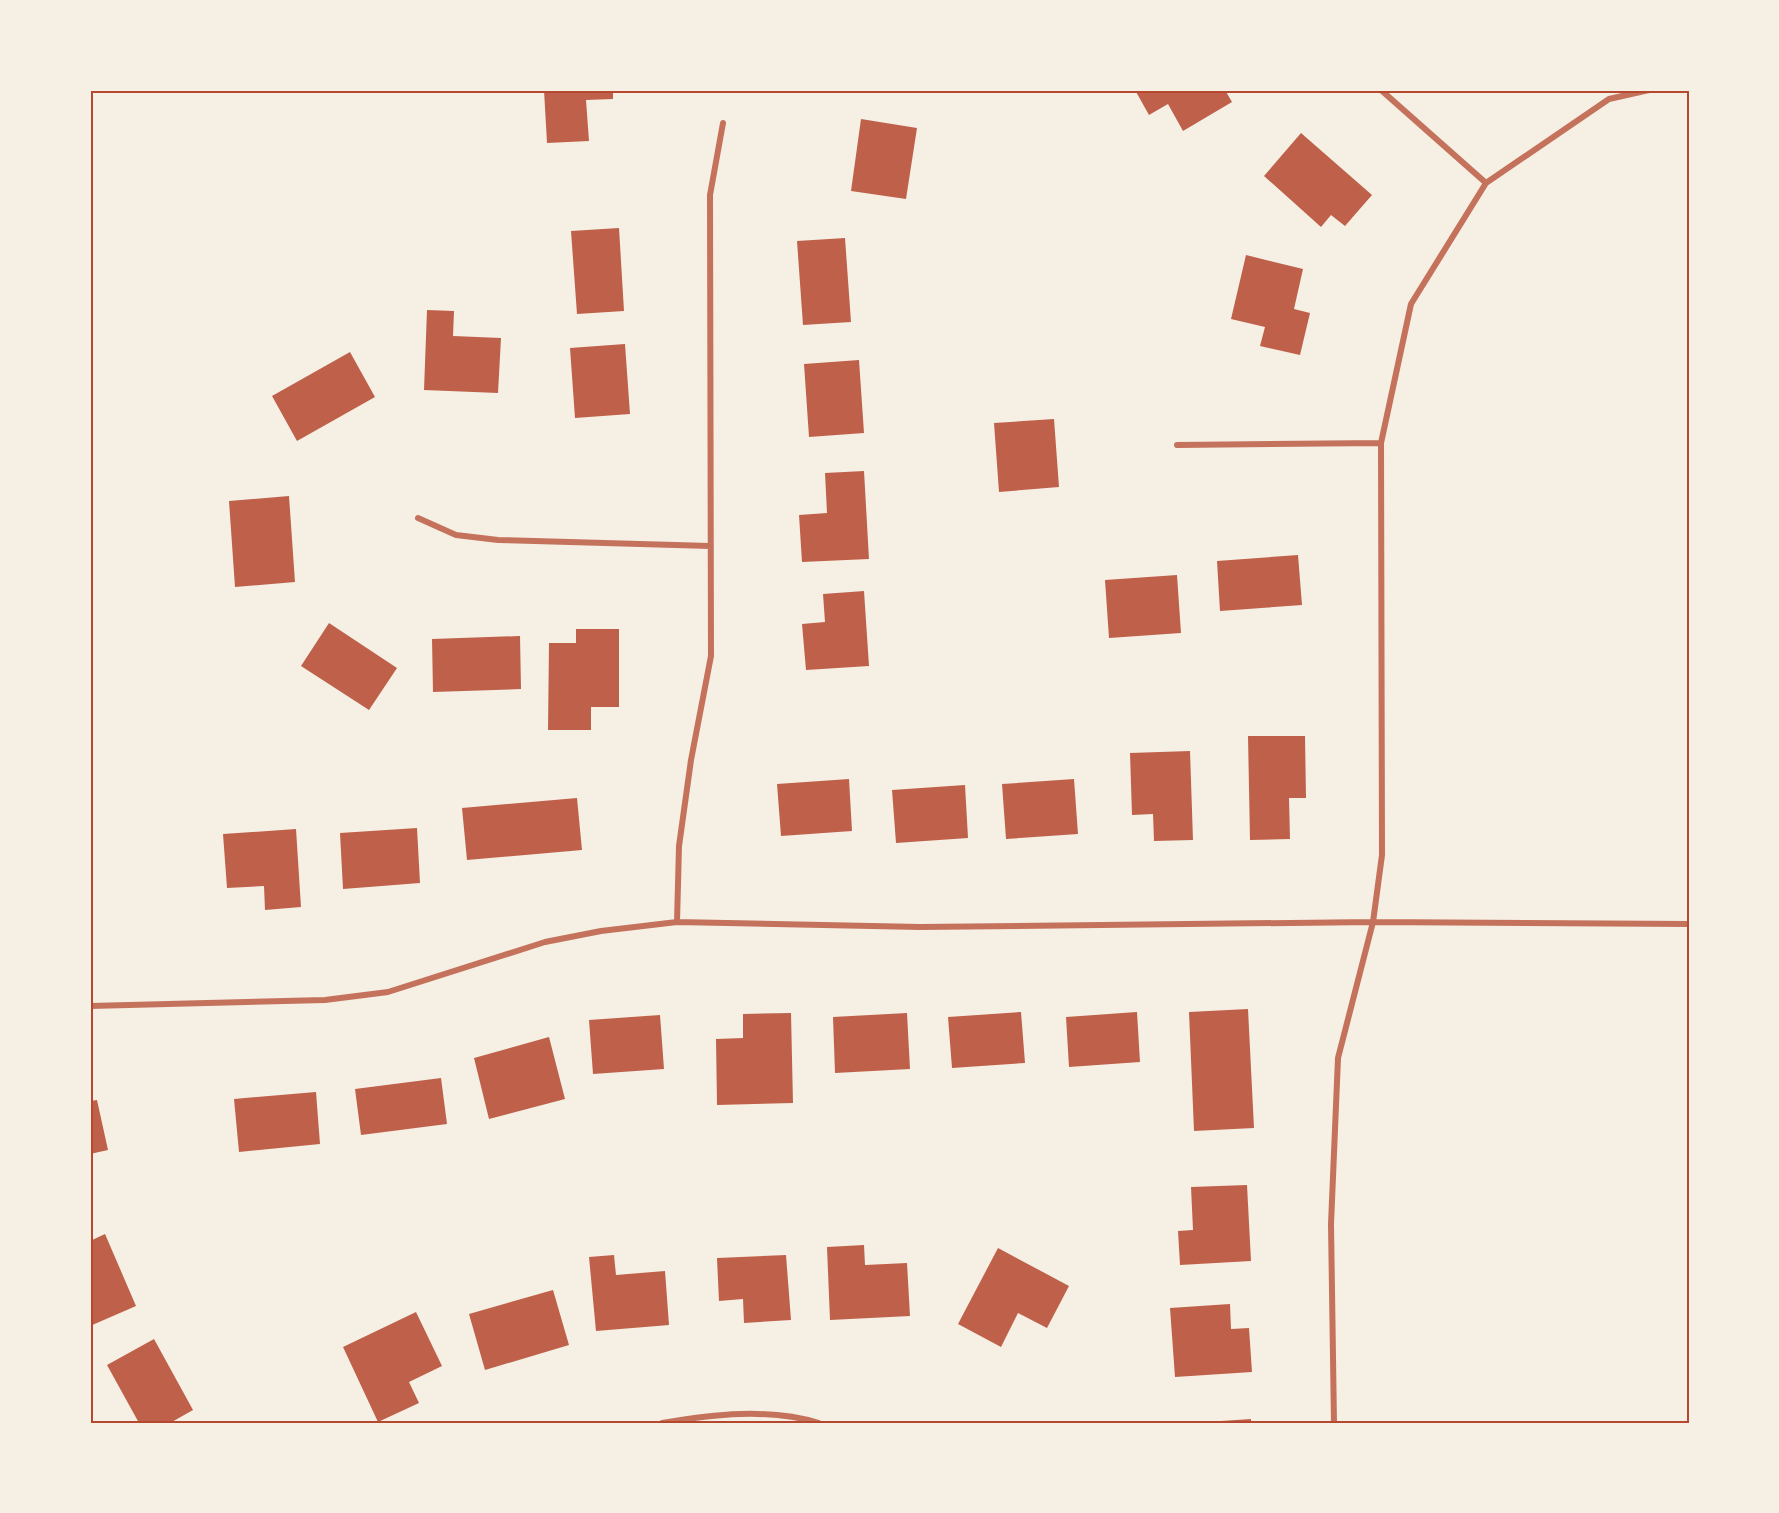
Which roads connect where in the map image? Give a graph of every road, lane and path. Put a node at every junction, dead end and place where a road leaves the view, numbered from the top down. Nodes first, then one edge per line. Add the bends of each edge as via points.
1 (1381, 90) edge
2 (1649, 90) edge
3 (723, 123) dead end
4 (1486, 183) junction
5 (1381, 442) junction
6 (1177, 445) dead end
7 (418, 518) dead end
8 (710, 546) junction
9 (677, 922) junction
10 (1373, 922) junction
11 (1689, 924) edge
12 (90, 1006) edge
13 (662, 1423) edge
14 (819, 1423) edge
15 (1334, 1423) edge

1 - 4 street
2 - 4 street via 1609,99
3 - 8 street via 710,195
4 - 5 street via 1411,304
5 - 6 street
5 - 10 street via 1382,855
7 - 8 street via 456,535 498,540
8 - 9 street via 711,656 679,846
9 - 10 street via 920,927
9 - 12 street via 545,942 388,992 325,1000
10 - 11 street
10 - 15 street via 1338,1058 1331,1224
13 - 14 street via 702,1416 792,1415

